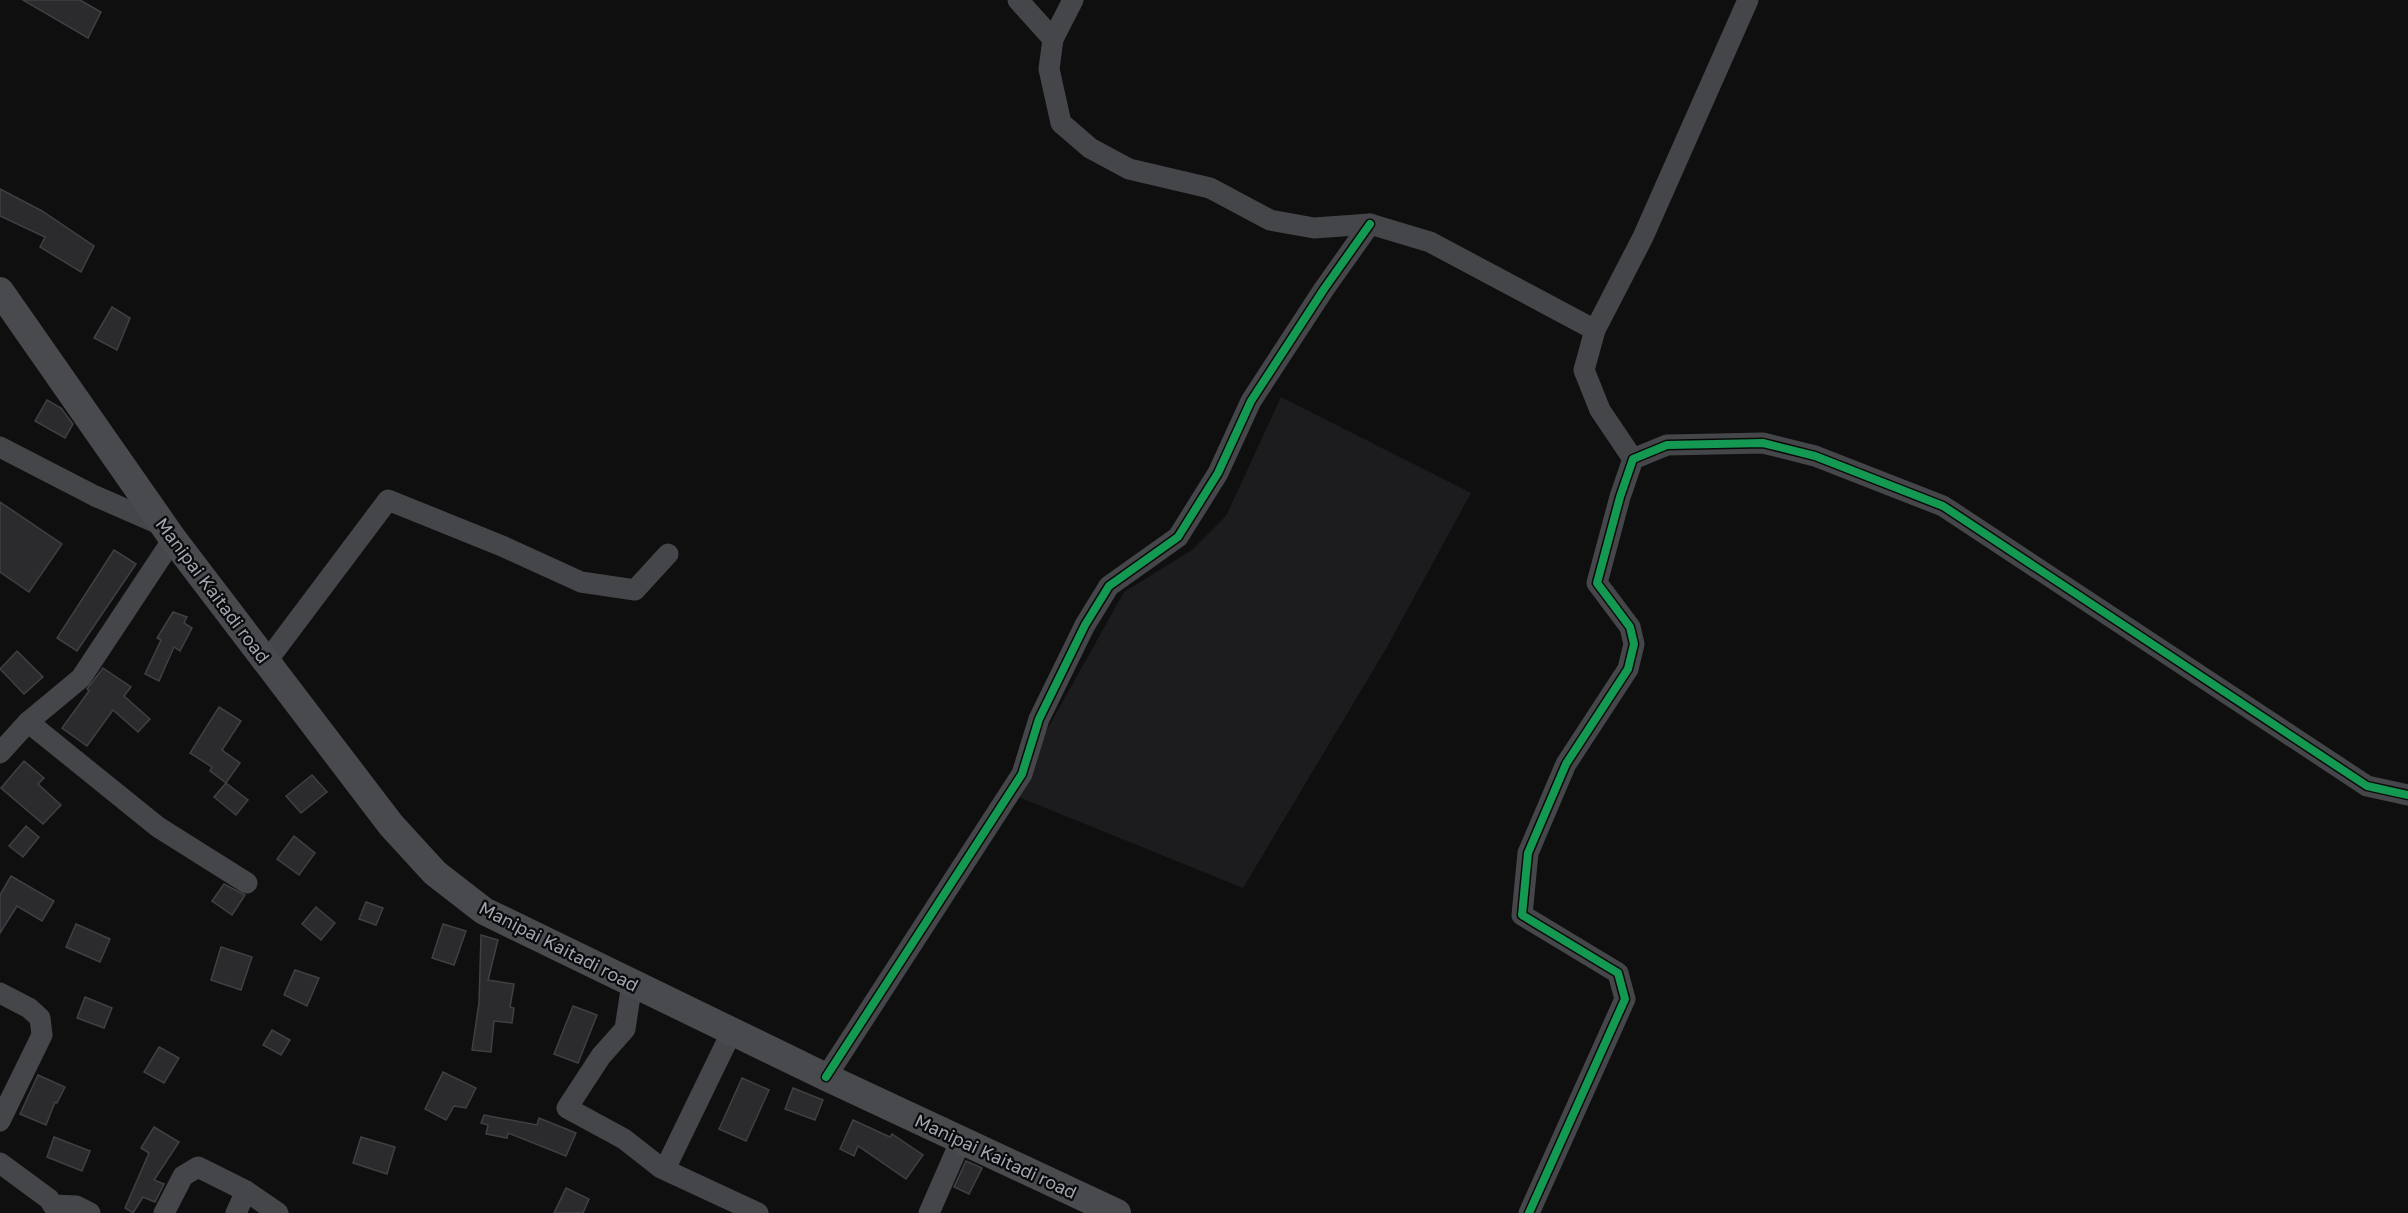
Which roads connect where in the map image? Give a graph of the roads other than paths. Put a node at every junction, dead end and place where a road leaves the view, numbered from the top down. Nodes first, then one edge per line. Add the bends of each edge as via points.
1 (1018, 0) edge
2 (1073, 0) edge
3 (1748, 0) edge
4 (1053, 39) junction
5 (1370, 225) junction
6 (0, 291) edge
7 (1595, 330) junction
8 (0, 447) edge
9 (1633, 459) junction
10 (169, 533) junction
11 (668, 554) dead end
12 (267, 661) junction
13 (28, 723) junction
14 (0, 753) edge
15 (2408, 795) edge
16 (247, 883) dead end
17 (632, 983) junction
18 (0, 993) edge
19 (732, 1031) junction
20 (826, 1077) junction
21 (0, 1121) edge
22 (961, 1140) junction
23 (0, 1163) edge
24 (665, 1169) junction
25 (246, 1191) junction
26 (55, 1209) edge
27 (90, 1213) edge
28 (164, 1213) edge
29 (236, 1213) edge
30 (278, 1213) edge
31 (758, 1213) edge
32 (929, 1213) edge
33 (1117, 1213) edge
34 (1529, 1213) edge

1 - 4 street
2 - 4 street
3 - 7 street via 1643,237
4 - 5 street via 1048,69 1061,123 1090,148 1129,169 1210,188 1270,220 1314,228
5 - 7 street via 1430,242
5 - 20 street via 1251,401 1218,473 1178,537 1110,586 1084,625 1039,719 1022,774
6 - 10 main road, Manipai Kaitadi road
7 - 9 street via 1584,370 1600,410
8 - 10 street
9 - 15 street via 1667,444 1763,443 1815,456 1943,507 2367,786
9 - 34 street via 1597,583 1630,627 1634,644 1628,669 1566,764 1528,853 1522,915 1618,973 1626,999
10 - 12 main road, Manipai Kaitadi road
10 - 13 street via 81,678
11 - 12 street via 635,590 581,582 388,500
12 - 17 main road, Manipai Kaitadi road via 391,825 435,873 484,911
13 - 14 street
13 - 16 street via 158,827
17 - 19 main road, Manipai Kaitadi road
17 - 24 street via 625,1029 601,1056 567,1108 624,1139
18 - 21 street via 40,1018 42,1035
19 - 20 main road, Manipai Kaitadi road
19 - 24 street
20 - 22 main road, Manipai Kaitadi road
22 - 32 street
22 - 33 main road, Manipai Kaitadi road
23 - 26 street via 49,1199
24 - 31 street
25 - 28 street via 198,1167 183,1176
25 - 29 street
25 - 30 street
26 - 27 street via 76,1206

